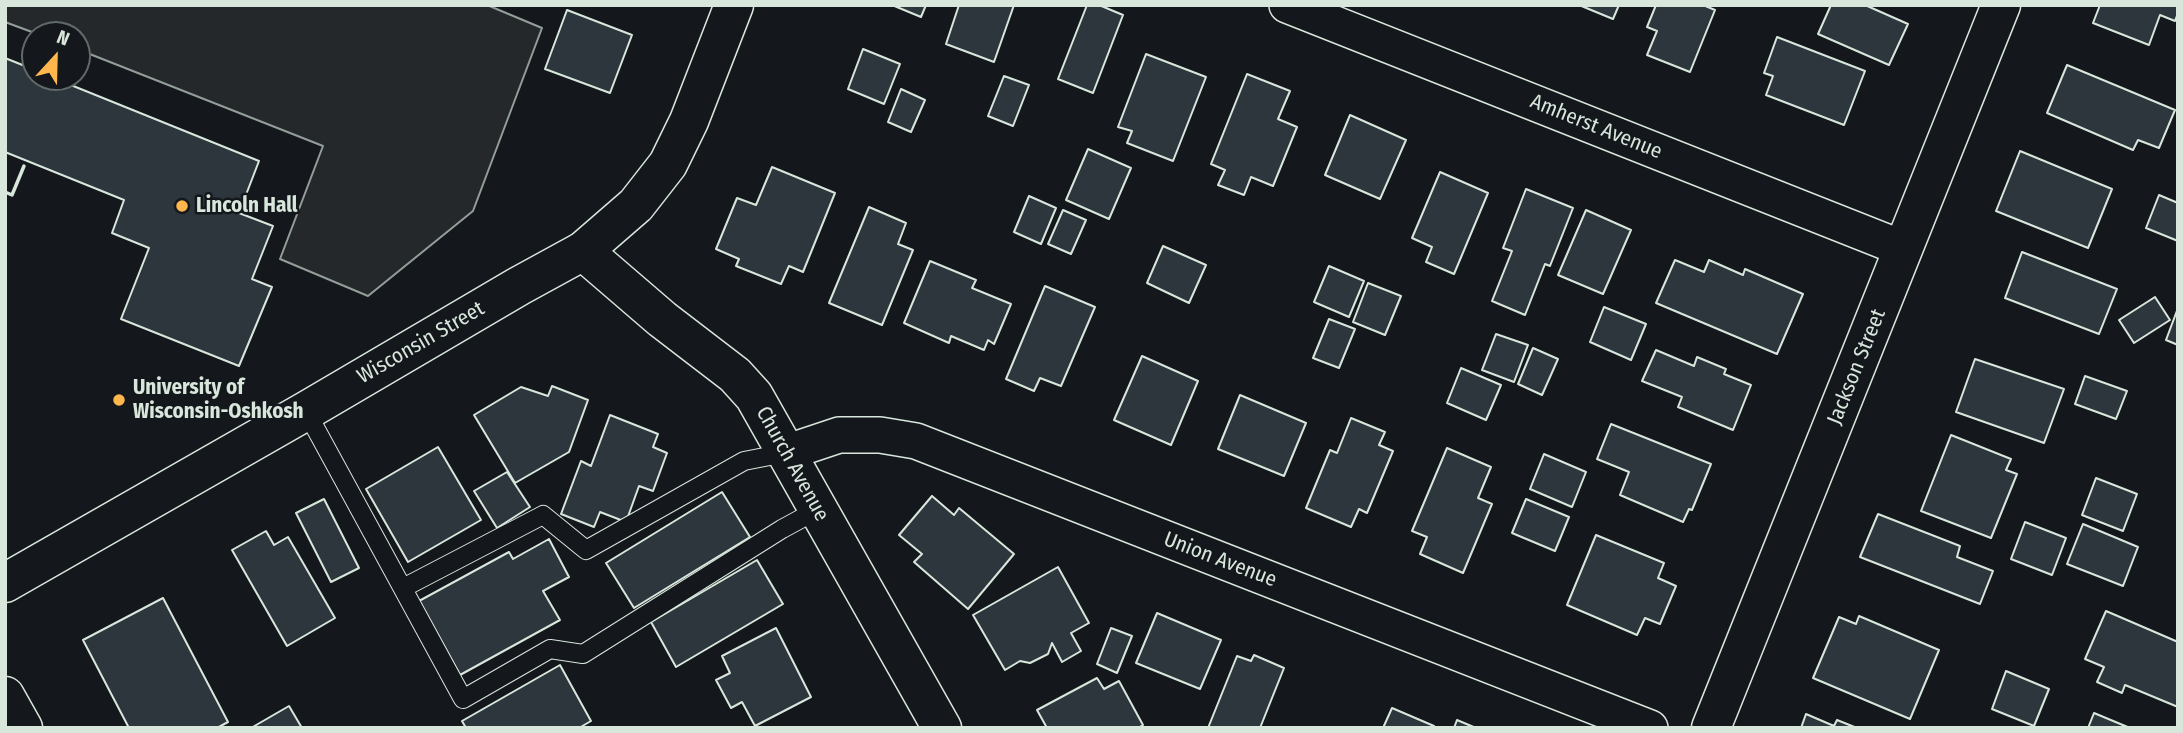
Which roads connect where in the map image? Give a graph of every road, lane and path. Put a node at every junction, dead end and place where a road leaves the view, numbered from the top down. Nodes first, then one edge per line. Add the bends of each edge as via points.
1 (734, 5) edge
2 (1287, 5) edge
3 (2001, 5) edge
4 (1904, 249) junction
5 (583, 251) junction
6 (306, 411) junction
7 (785, 453) junction
8 (817, 510) junction
9 (5, 583) edge
10 (403, 588) junction
11 (5, 696) edge
12 (23, 728) edge
13 (942, 728) edge
14 (1650, 728) edge
15 (1711, 728) edge

1 - 5 main road, Wisconsin Street via 668,164 636,205
2 - 4 street, Amherst Avenue
3 - 4 main road, Jackson Street
4 - 15 main road, Jackson Street
5 - 6 main road, Wisconsin Street
5 - 7 main road, Church Avenue via 735,375 754,396
6 - 9 main road, Wisconsin Street
6 - 10 lane
7 - 8 main road, Church Avenue
7 - 10 lane via 744,461 586,550 543,515
7 - 14 street, Union Avenue via 839,435 916,441
8 - 10 lane via 583,654 550,649 463,699
8 - 13 main road, Church Avenue
11 - 12 main road

